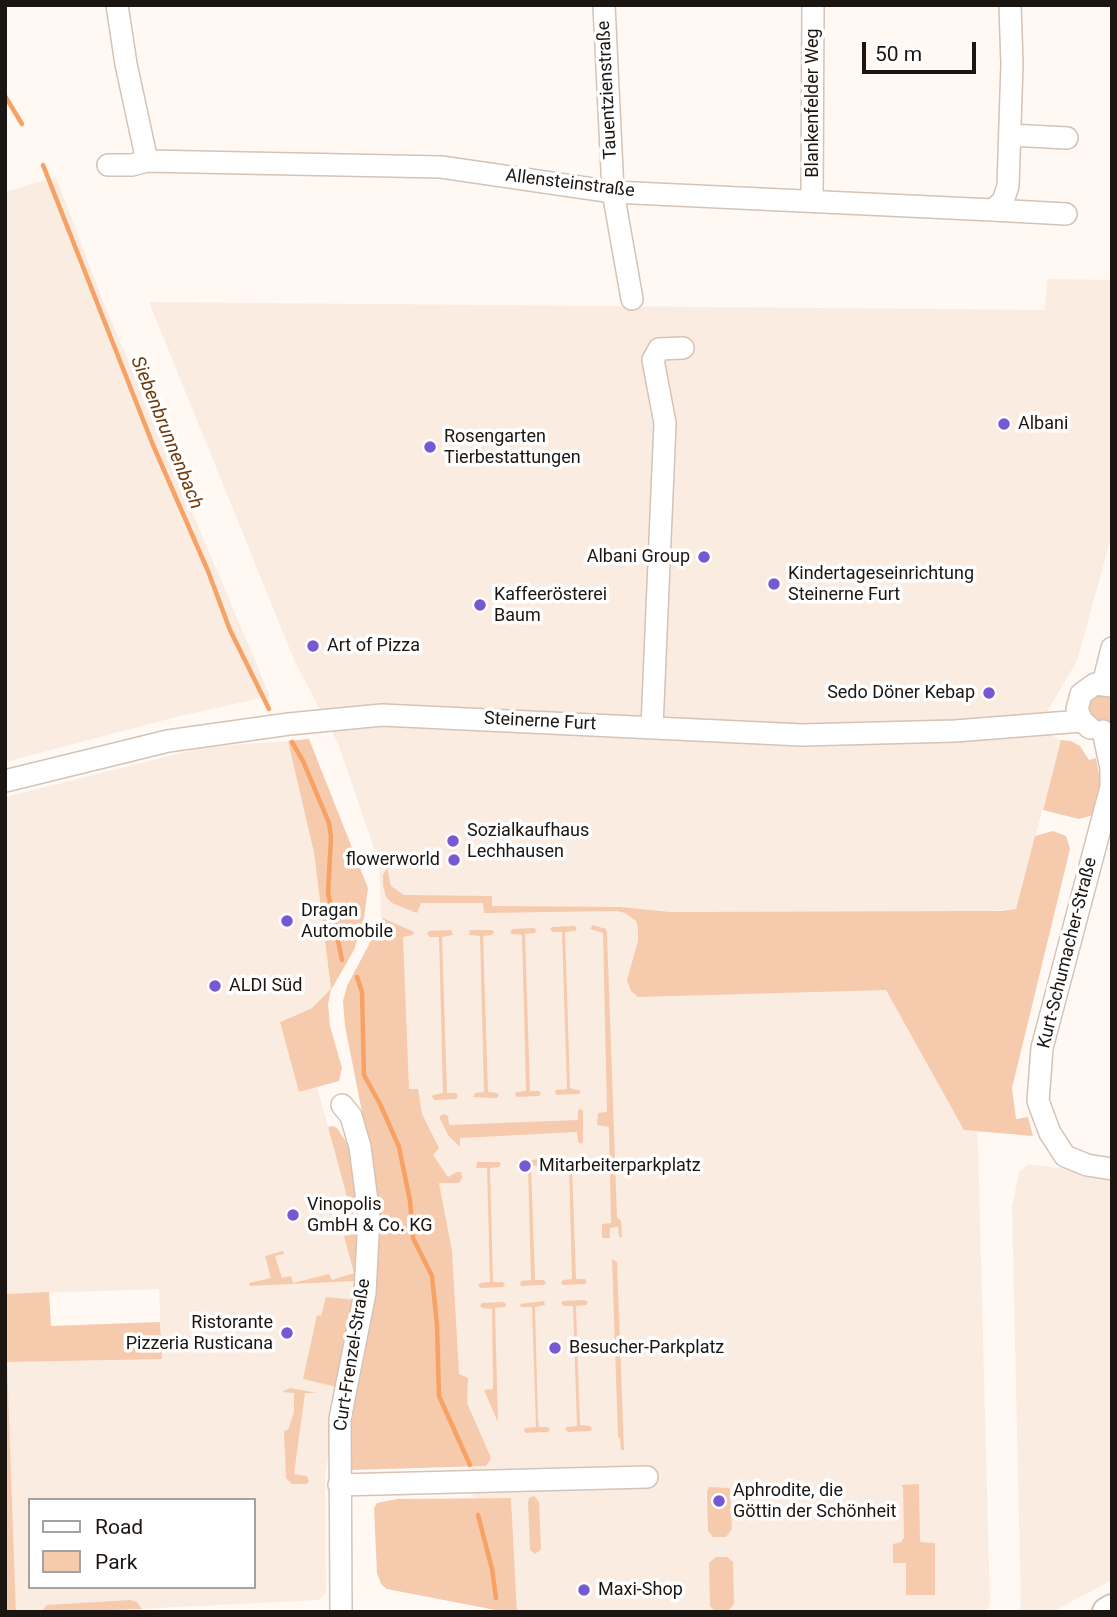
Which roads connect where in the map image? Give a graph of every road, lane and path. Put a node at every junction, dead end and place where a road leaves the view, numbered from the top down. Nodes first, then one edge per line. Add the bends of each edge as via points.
1 (117, 5) edge
2 (604, 5) edge
3 (813, 5) edge
4 (1010, 5) edge
5 (1010, 135) junction
6 (1067, 138) dead end
7 (147, 161) junction
8 (108, 164) dead end
9 (613, 192) junction
10 (812, 201) junction
11 (993, 210) junction
12 (1066, 214) dead end
13 (632, 299) dead end
14 (683, 348) dead end
15 (1112, 648) edge
16 (1107, 685) edge
17 (1082, 721) junction
18 (652, 727) junction
19 (1107, 730) edge
20 (5, 781) edge
21 (342, 1105) dead end
22 (1112, 1169) edge
23 (647, 1477) dead end
24 (339, 1485) junction
25 (341, 1612) edge

1 - 7 street
2 - 9 street, Tauentzienstraße
3 - 10 street, Blankenfelder Weg
4 - 5 street
5 - 6 street
5 - 11 street via 1008,186 1003,201
7 - 8 street, Allensteinstraße
7 - 9 street, Allensteinstraße via 441,167
9 - 10 street, Allensteinstraße
9 - 13 street, Tauentzienstraße
10 - 11 street, Allensteinstraße
11 - 12 street, Allensteinstraße
14 - 18 street via 659,349 653,360 665,424
15 - 16 street
16 - 17 street via 1095,684 1082,694 1077,709
17 - 18 street, Steinerne Furt via 872,735
17 - 19 street, Steinerne Furt via 1091,729
18 - 20 street, Steinerne Furt via 382,715 167,741
19 - 22 street, Kurt-Schumacher-Straße via 1111,787 1042,1048 1038,1101 1065,1156
21 - 24 street, Curt-Frenzel-Straße via 355,1127 369,1216 365,1293 340,1419
23 - 24 street
24 - 25 street, Curt-Frenzel-Straße

